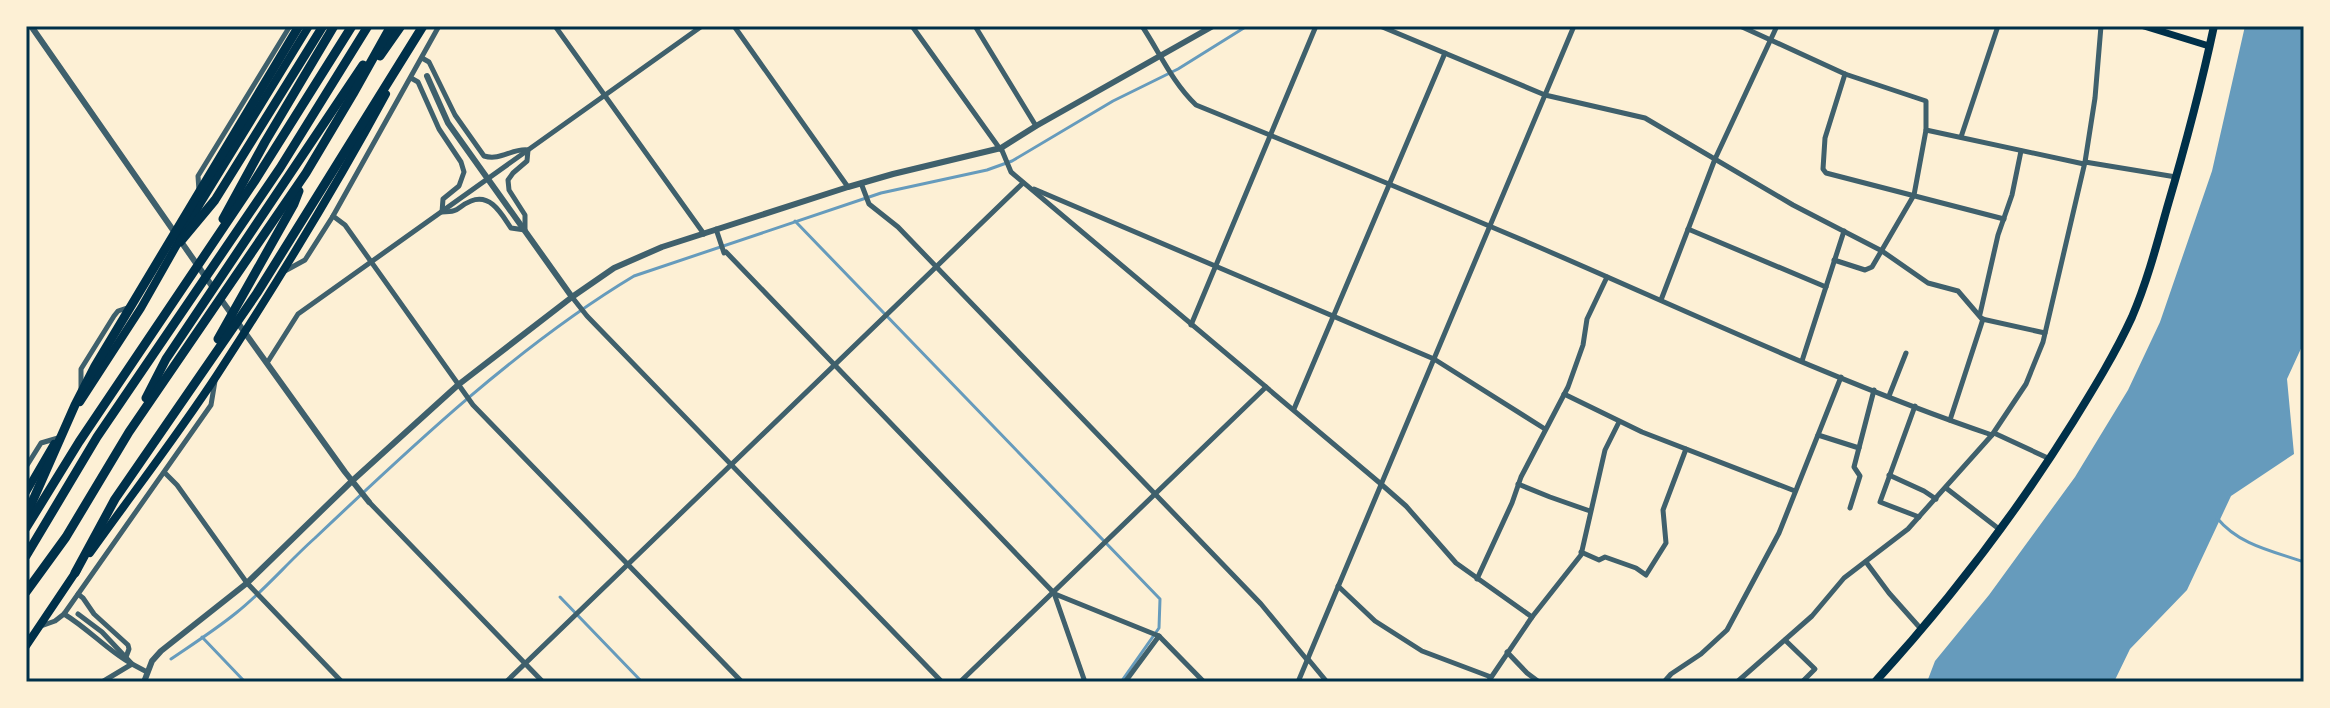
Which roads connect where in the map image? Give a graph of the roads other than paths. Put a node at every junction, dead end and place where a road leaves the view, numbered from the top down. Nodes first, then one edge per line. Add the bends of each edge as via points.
1 (31, 26) edge
2 (290, 26) edge
3 (299, 26) edge
4 (309, 26) edge
5 (323, 26) edge
6 (334, 26) edge
7 (352, 26) edge
8 (368, 26) edge
9 (390, 26) edge
10 (401, 26) edge
11 (422, 26) edge
12 (439, 26) edge
13 (555, 26) edge
14 (702, 26) edge
15 (734, 26) edge
16 (912, 26) edge
17 (975, 26) edge
18 (1142, 26) edge
19 (1213, 26) edge
20 (1316, 26) edge
21 (1380, 26) edge
22 (1574, 26) edge
23 (1740, 26) edge
24 (1777, 26) edge
25 (1998, 26) edge
26 (2101, 26) edge
27 (2144, 26) edge
28 (2214, 26) edge
29 (1771, 40) junction
30 (2209, 46) junction
31 (1446, 53) junction
32 (1161, 56) junction
33 (422, 58) junction
34 (1845, 74) junction
35 (427, 76) dead end
36 (411, 78) junction
37 (353, 94) junction
38 (604, 95) junction
39 (1545, 95) junction
40 (1036, 126) junction
41 (1926, 130) junction
42 (1269, 135) junction
43 (1961, 137) junction
44 (1000, 149) junction
45 (528, 150) junction
46 (2021, 151) junction
47 (1715, 159) junction
48 (2085, 163) junction
49 (306, 173) junction
50 (2176, 177) junction
51 (487, 180) junction
52 (861, 183) junction
53 (1025, 184) junction
54 (1389, 185) junction
55 (848, 187) junction
56 (1914, 195) junction
57 (200, 204) junction
58 (442, 212) junction
59 (333, 216) junction
60 (2004, 219) junction
61 (1490, 226) junction
62 (716, 229) junction
63 (1688, 229) junction
64 (525, 230) junction
65 (1844, 231) junction
66 (704, 234) junction
67 (182, 239) junction
68 (210, 247) junction
69 (1882, 251) junction
70 (1834, 260) junction
71 (371, 262) junction
72 (936, 266) junction
73 (1215, 266) junction
74 (281, 273) junction
75 (1607, 277) junction
76 (1826, 287) junction
77 (572, 297) junction
78 (1661, 300) junction
79 (141, 308) junction
80 (1333, 316) junction
81 (1982, 317) junction
82 (1191, 325) junction
83 (244, 331) junction
84 (2045, 333) junction
85 (1906, 353) dead end
86 (1434, 359) junction
87 (1802, 361) junction
88 (267, 363) junction
89 (835, 364) junction
90 (216, 376) junction
91 (1841, 377) junction
92 (191, 383) junction
93 (458, 385) junction
94 (1266, 387) junction
95 (1874, 390) junction
96 (1564, 394) junction
97 (1889, 396) junction
98 (80, 403) junction
99 (1915, 406) junction
100 (1294, 409) junction
101 (1950, 420) junction
102 (1619, 422) junction
103 (1545, 429) junction
104 (129, 432) junction
105 (1993, 434) junction
106 (1818, 435) junction
107 (58, 438) junction
108 (1859, 448) junction
109 (1686, 449) junction
110 (2050, 459) junction
111 (731, 465) junction
112 (26, 467) edge
113 (165, 473) junction
114 (1889, 475) junction
115 (352, 481) junction
116 (1381, 484) junction
117 (1518, 484) junction
118 (1946, 488) junction
119 (1795, 491) junction
120 (26, 492) edge
121 (1156, 494) junction
122 (1936, 499) junction
123 (369, 502) joint
124 (1850, 508) dead end
125 (1590, 511) junction
126 (26, 516) edge
127 (1919, 517) junction
128 (26, 528) edge
129 (2000, 530) junction
130 (1581, 552) junction
131 (26, 556) edge
132 (1866, 562) junction
133 (628, 564) junction
134 (75, 573) junction
135 (1477, 579) junction
136 (247, 583) junction
137 (1338, 586) junction
138 (26, 592) edge
139 (1054, 592) junction
140 (78, 594) junction
141 (64, 614) junction
142 (78, 614) dead end
143 (1532, 617) junction
144 (38, 627) junction
145 (1923, 630) junction
146 (1159, 636) junction
147 (1785, 640) junction
148 (26, 646) edge
149 (1507, 652) junction
150 (126, 657) junction
151 (1308, 660) junction
152 (132, 664) junction
153 (525, 664) junction
154 (147, 672) junction
155 (1489, 680) edge
156 (102, 682) edge
157 (144, 682) edge
158 (342, 682) edge
159 (506, 682) edge
160 (543, 682) edge
161 (742, 682) edge
162 (942, 682) edge
163 (960, 682) edge
164 (1085, 682) edge
165 (1125, 682) edge
166 (1204, 682) edge
167 (1298, 682) edge
168 (1327, 682) edge
169 (1539, 682) edge
170 (1664, 682) edge
171 (1737, 682) edge
172 (1802, 682) edge
173 (1875, 682) edge

1 - 67 street
2 - 57 street via 198,176
3 - 126 highway via 95,366
4 - 57 main road
5 - 67 highway via 215,200
6 - 68 highway
7 - 68 highway
8 - 131 highway via 280,168 97,437
9 - 37 highway
9 - 104 highway via 166,359
10 - 37 highway
11 - 74 main road
11 - 92 highway via 282,254
12 - 33 street
13 - 38 street
14 - 38 street
15 - 55 street
16 - 44 street
17 - 40 street
18 - 32 street
19 - 32 street
20 - 42 street
21 - 31 street
22 - 39 street
23 - 29 street
24 - 29 street
25 - 43 street
26 - 48 street
27 - 30 main road
28 - 30 main road
29 - 34 street
29 - 47 street
30 - 50 main road
31 - 39 street
31 - 54 street
32 - 40 street
32 - 42 street via 1171,78 1196,105
33 - 36 street
33 - 45 street via 484,156
34 - 41 street via 1926,101
34 - 56 street via 1825,138 1823,169
35 - 51 street via 448,123
36 - 58 street via 418,82 464,172 459,186 443,199
36 - 59 street
37 - 49 highway
38 - 45 street
38 - 66 street
39 - 47 street via 1645,118
39 - 61 street
40 - 44 street
41 - 43 street
41 - 56 street
42 - 54 street
42 - 73 street
43 - 46 street
44 - 52 street
44 - 53 street via 1009,170
45 - 51 street
45 - 64 street via 527,161 508,180 525,215
46 - 48 street
46 - 60 street
47 - 63 street
47 - 65 street
48 - 50 street
48 - 84 street
49 - 92 highway via 294,204
49 - 104 highway
50 - 110 main road via 2132,315 2114,355
51 - 58 street
51 - 64 street
52 - 55 street
52 - 72 street via 869,204
53 - 72 street
53 - 73 street
53 - 82 street
54 - 61 street
54 - 80 street
55 - 62 street
56 - 60 street
56 - 69 street
57 - 67 main road
58 - 64 street via 455,212 482,199 498,208 511,228
58 - 71 street
59 - 71 street
59 - 74 street via 305,260
60 - 81 street
61 - 75 street
61 - 86 street
62 - 66 street
62 - 89 street via 725,253
63 - 76 street
63 - 78 street
64 - 77 street
65 - 69 street
65 - 70 street
66 - 77 street via 635,258
67 - 79 main road
67 - 83 street
68 - 128 highway
69 - 70 street via 1865,270
69 - 81 street via 1928,283 1958,291
70 - 76 street
71 - 88 street via 298,314
71 - 93 street
72 - 89 street
72 - 121 street
73 - 80 street
73 - 82 street
74 - 83 main road
75 - 78 street
75 - 96 street via 1587,319
76 - 87 street
77 - 93 street
77 - 111 street
78 - 87 street
79 - 98 main road
79 - 98 street via 126,307 114,316 81,369
80 - 86 street
80 - 100 street
81 - 84 street
81 - 101 street
82 - 94 street
83 - 88 street
83 - 90 main road
84 - 105 street via 2026,384
85 - 97 street
86 - 103 street
86 - 116 street
87 - 91 street
88 - 115 street
89 - 111 street
89 - 139 street
90 - 113 street via 211,405
90 - 134 main road
91 - 95 street
91 - 106 street
92 - 134 highway via 115,499
93 - 115 street
93 - 133 street
94 - 100 street
94 - 121 street
95 - 97 street
95 - 108 street
96 - 102 street
96 - 103 street
97 - 99 street
98 - 107 main road
99 - 101 street
99 - 114 street
100 - 116 street
101 - 105 street
102 - 109 street
102 - 125 street via 1605,450
103 - 117 street
104 - 138 highway
105 - 110 street
105 - 118 street
106 - 108 street
106 - 119 street
107 - 112 street via 41,443
107 - 120 main road
108 - 124 street via 1854,467 1860,476
109 - 119 street
109 - 130 street via 1663,510 1666,543 1646,575
110 - 129 main road
111 - 133 street
111 - 162 street
113 - 136 street
113 - 140 street
114 - 122 street
114 - 127 street via 1880,502
115 - 123 street
115 - 136 street
116 - 135 street
116 - 137 street
117 - 125 street
117 - 135 street
118 - 122 street
118 - 129 street
119 - 170 street via 1727,630
121 - 139 street
121 - 151 street
122 - 127 street
123 - 153 street
125 - 130 street
127 - 132 street
129 - 145 main road
130 - 143 street
132 - 145 street
132 - 147 street
133 - 153 street
133 - 161 street
134 - 144 main road
135 - 143 street
136 - 154 street via 171,642
136 - 158 street
137 - 151 street
137 - 155 street via 1365,613 1422,651
139 - 146 street
139 - 163 street
139 - 164 street
140 - 141 street
140 - 150 street via 128,645
141 - 144 street
141 - 152 street
142 - 150 street
143 - 149 street
144 - 148 main road
145 - 173 main road
146 - 165 street
146 - 166 street
147 - 171 street
147 - 172 street via 1815,669
149 - 155 street
149 - 169 street
150 - 152 street
151 - 167 street
151 - 168 street
152 - 154 street
152 - 156 street
153 - 159 street
153 - 160 street
154 - 157 street

